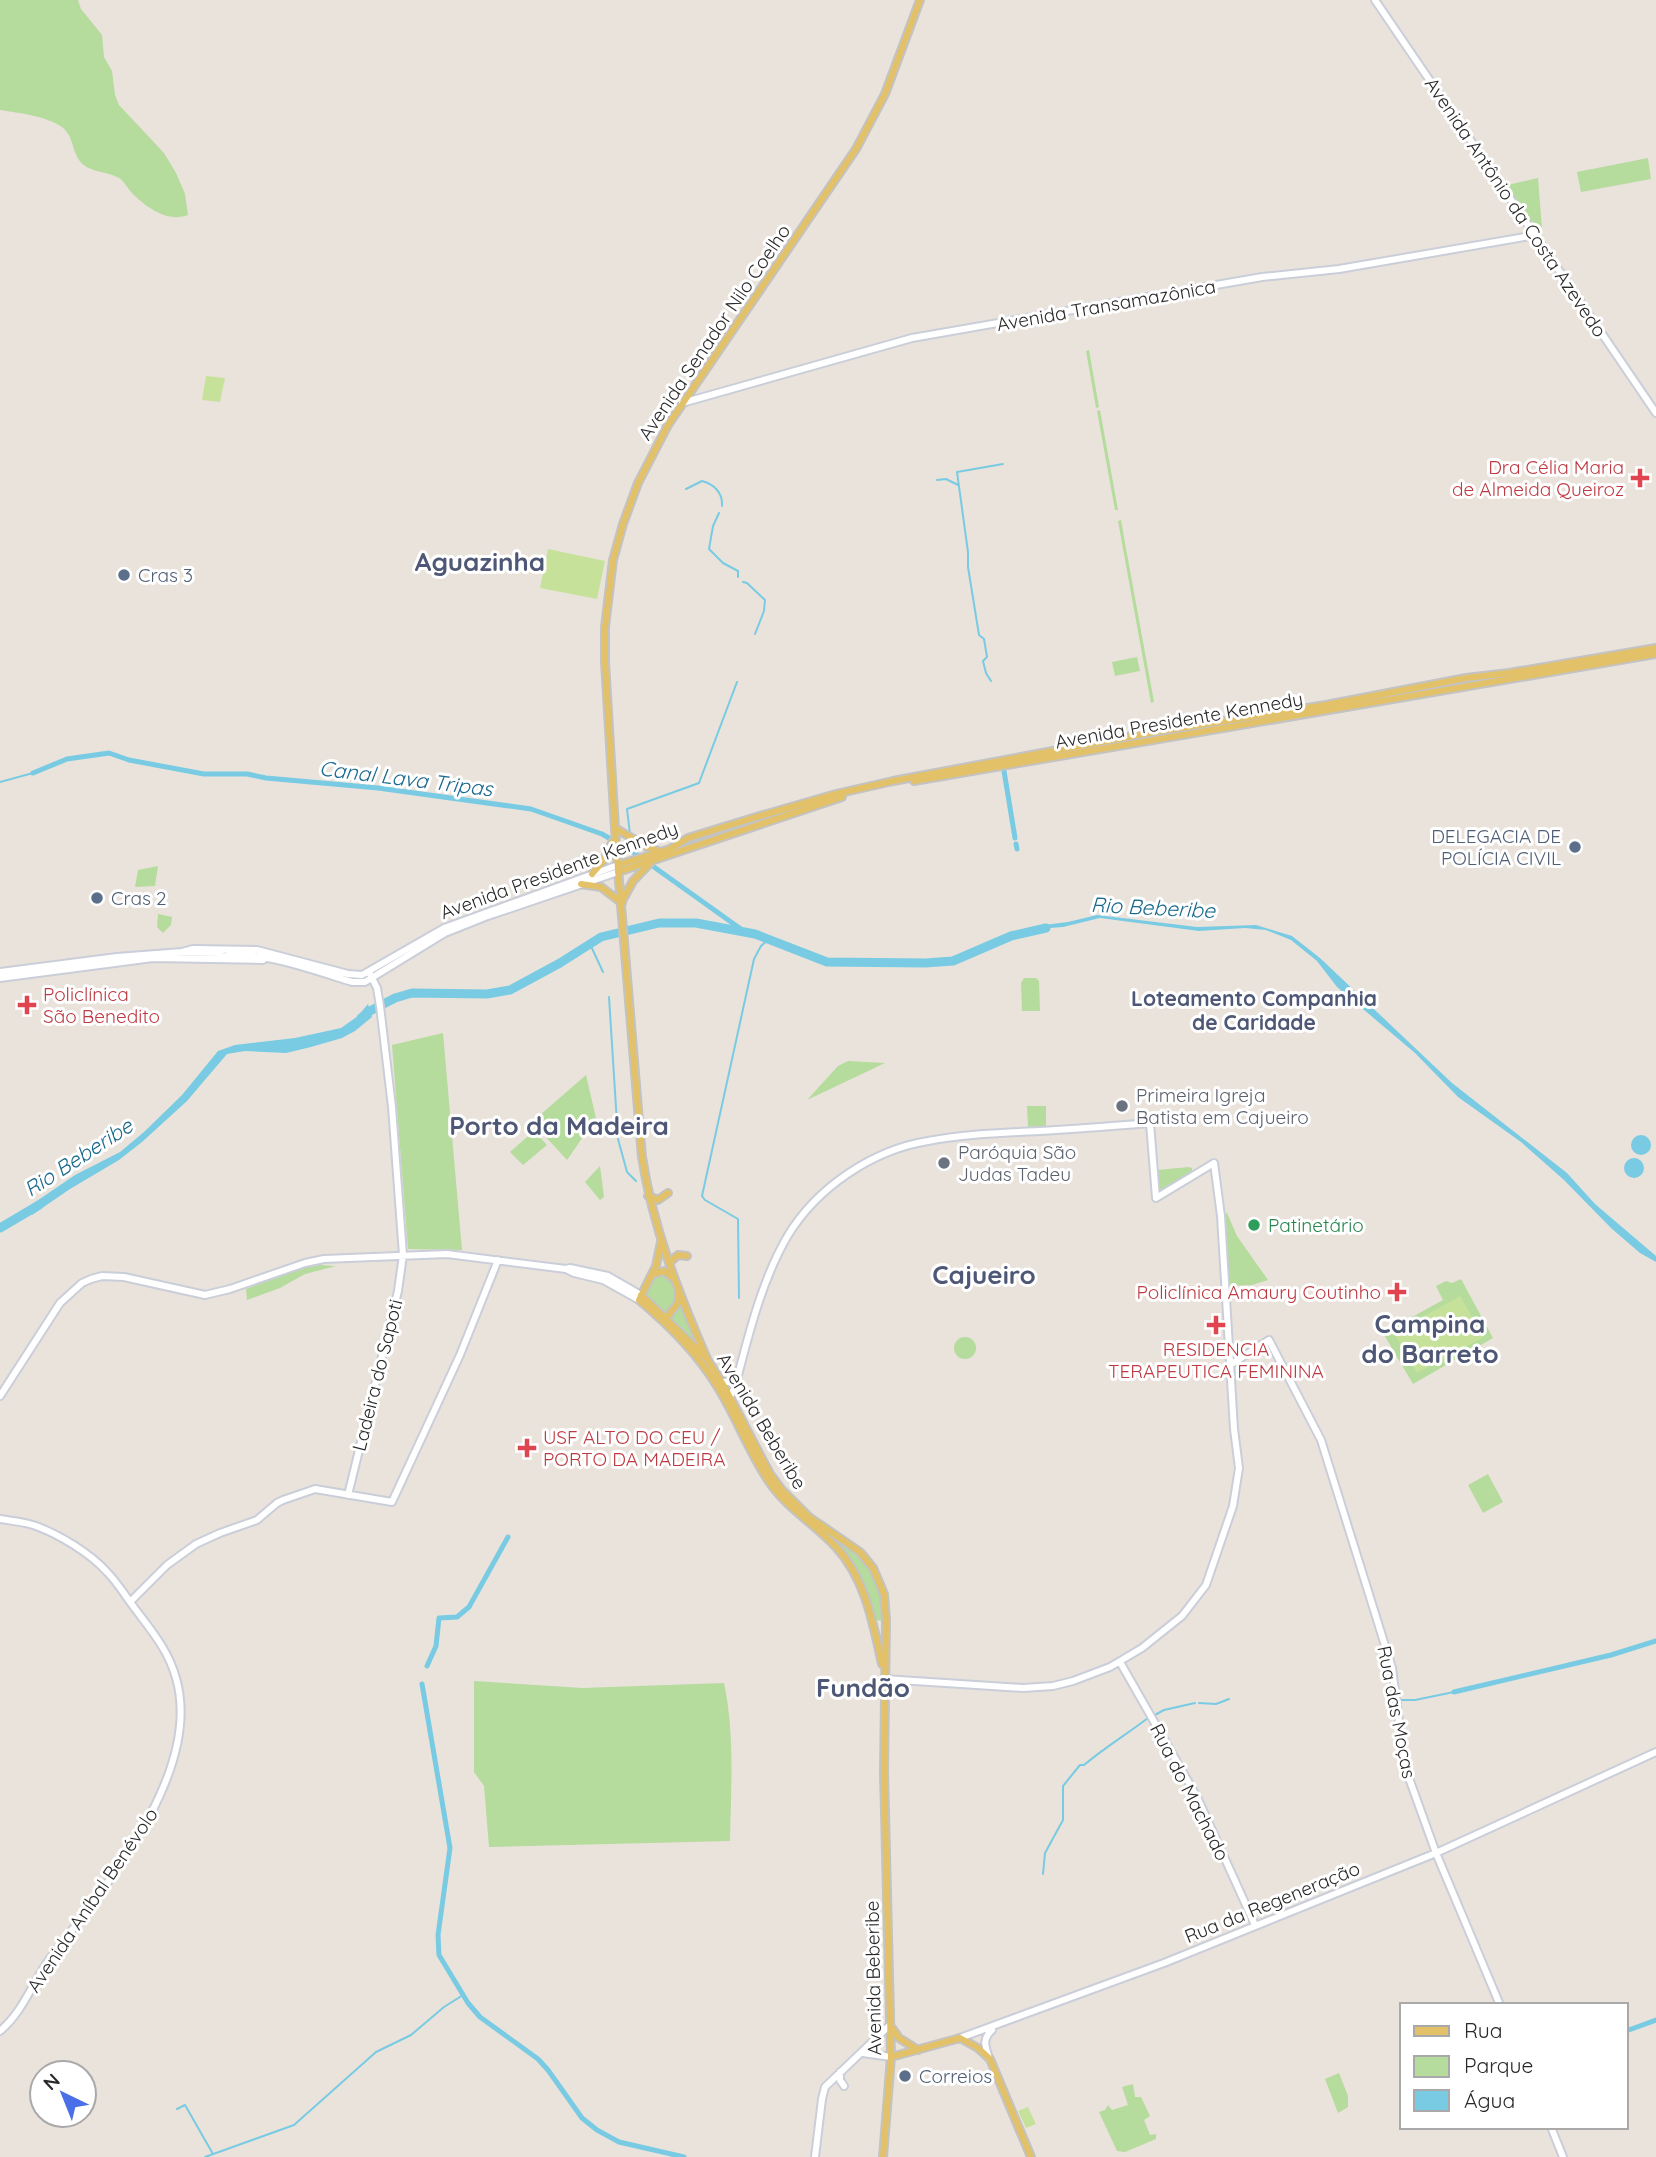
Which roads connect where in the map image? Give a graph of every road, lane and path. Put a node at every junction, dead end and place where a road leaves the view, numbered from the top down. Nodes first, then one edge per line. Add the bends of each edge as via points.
1 (920, 0) edge
2 (1375, 0) edge
3 (1536, 235) junction
4 (682, 403) junction
5 (1656, 413) edge
6 (1656, 648) edge
7 (1656, 654) edge
8 (615, 831) junction
9 (710, 835) junction
10 (614, 844) junction
11 (660, 852) junction
12 (653, 858) junction
13 (642, 867) junction
14 (618, 868) junction
15 (592, 874) junction
16 (581, 884) junction
17 (622, 903) junction
18 (0, 972) edge
19 (371, 975) junction
20 (0, 978) edge
21 (668, 1193) dead end
22 (648, 1196) junction
23 (662, 1241) junction
24 (403, 1255) junction
25 (687, 1256) dead end
26 (498, 1260) junction
27 (670, 1262) junction
28 (653, 1274) junction
29 (674, 1280) junction
30 (679, 1291) junction
31 (640, 1297) junction
32 (658, 1317) junction
33 (667, 1317) junction
34 (707, 1359) junction
35 (1230, 1365) junction
36 (738, 1375) junction
37 (721, 1382) junction
38 (0, 1396) edge
39 (730, 1397) junction
40 (348, 1495) junction
41 (0, 1519) edge
42 (130, 1602) junction
43 (886, 1620) junction
44 (873, 1622) junction
45 (1120, 1662) junction
46 (884, 1676) junction
47 (1656, 1752) edge
48 (1436, 1853) junction
49 (1255, 1925) junction
50 (1499, 2003) edge
51 (890, 2023) junction
52 (996, 2026) junction
53 (0, 2031) edge
54 (960, 2038) junction
55 (919, 2051) junction
56 (863, 2053) junction
57 (891, 2057) junction
58 (990, 2059) junction
59 (840, 2071) junction
60 (844, 2086) dead end
61 (1552, 2129) edge
62 (815, 2157) edge
63 (883, 2157) edge
64 (1031, 2157) edge
65 (1563, 2157) edge

1 - 4 main road, Avenida Senador Nilo Coelho via 869,128
2 - 3 street, Avenida Antônio da Costa Azevedo
3 - 4 street, Avenida Transamazônica via 912,338
3 - 5 street, Avenida Antônio da Costa Azevedo
4 - 8 main road, Avenida Senador Nilo Coelho via 638,484 611,569 605,651
6 - 9 main road, Avenida Presidente Kennedy via 945,770 836,794
7 - 9 main road, Avenida Presidente Kennedy via 895,784
8 - 10 main road, Avenida Senador Nilo Coelho
8 - 11 main road
9 - 11 main road, Avenida Presidente Kennedy via 688,838
9 - 12 main road, Avenida Presidente Kennedy
10 - 14 main road, Avenida Senador Nilo Coelho
10 - 15 main road
11 - 12 main road, Avenida Presidente Kennedy
12 - 13 main road, Avenida Presidente Kennedy
12 - 14 main road, Avenida Presidente Kennedy via 633,860
13 - 14 main road, Avenida Presidente Kennedy
13 - 17 main road
14 - 15 street, Avenida Presidente Kennedy
14 - 16 street, Avenida Presidente Kennedy
14 - 17 main road, Avenida Senador Nilo Coelho
15 - 19 street, Avenida Presidente Kennedy via 444,928
16 - 17 main road via 601,887
16 - 19 street, Avenida Presidente Kennedy via 445,933
17 - 22 main road, Avenida Senador Nilo Coelho via 634,1080
18 - 19 street via 225,949 257,950 356,976
19 - 20 street, Avenida Presidente Kennedy via 365,982 352,982 272,960 153,958
19 - 24 street, Ladeira do Sapoti via 380,1006 392,1107
21 - 22 main road via 658,1200
22 - 23 main road, Avenida Senador Nilo Coelho
23 - 27 main road, Avenida Senador Nilo Coelho
23 - 28 main road
24 - 26 street, Avenida Beberibe
24 - 38 street, Avenida Beberibe via 304,1263 205,1295 124,1277 91,1279 60,1303
24 - 40 street, Ladeira do Sapoti
25 - 27 main road via 676,1256
26 - 31 street, Avenida Beberibe via 566,1269
26 - 40 street via 392,1502
27 - 29 main road, Avenida Senador Nilo Coelho
28 - 29 main road via 664,1271
28 - 31 main road
29 - 30 main road
30 - 33 main road via 678,1303
30 - 34 main road
31 - 32 main road, Avenida Beberibe
31 - 33 main road, Avenida Beberibe
32 - 33 main road
32 - 44 main road, Avenida Beberibe via 711,1377 775,1490 847,1561
33 - 34 main road, Avenida Beberibe
34 - 37 main road, Avenida Beberibe
35 - 36 street via 1221,1216 1212,1164 1156,1198 1150,1123 926,1141 889,1152 852,1172 821,1196 788,1236 770,1273
35 - 45 street via 1238,1482 1206,1585 1182,1616
35 - 48 street, Rua das Moças via 1269,1339 1321,1440 1392,1668 1405,1767
36 - 37 street
36 - 39 street
37 - 39 main road, Avenida Beberibe
39 - 43 main road, Avenida Beberibe via 770,1474 788,1497 868,1560 884,1594
40 - 42 street via 314,1489 276,1503 257,1520 207,1538 185,1552
41 - 42 street, Avenida Aníbal Benévolo via 40,1527 82,1552 108,1573
42 - 53 street, Avenida Aníbal Benévolo via 165,1650 176,1679 180,1704 173,1767 149,1819 108,1882 43,1967 15,2017
43 - 44 main road
43 - 46 main road, Avenida Beberibe
44 - 46 main road, Avenida Beberibe
45 - 46 street via 1073,1681 1039,1687
45 - 49 street, Rua do Machado via 1197,1797
46 - 51 main road, Avenida Beberibe
47 - 48 street, Rua da Regeneração
48 - 49 street, Rua da Regeneração
48 - 50 street, Rua das Moças
49 - 52 street, Rua da Regeneração
51 - 55 main road via 898,2039
51 - 56 street
51 - 57 main road, Avenida Beberibe
52 - 54 street, Rua da Regeneração
52 - 58 street via 985,2039
54 - 55 main road, Rua da Regeneração
54 - 58 main road
55 - 57 main road, Rua da Regeneração
56 - 57 street
56 - 59 street
57 - 63 main road, Avenida Beberibe
58 - 64 main road
59 - 60 street
59 - 62 street via 823,2092
61 - 65 street

